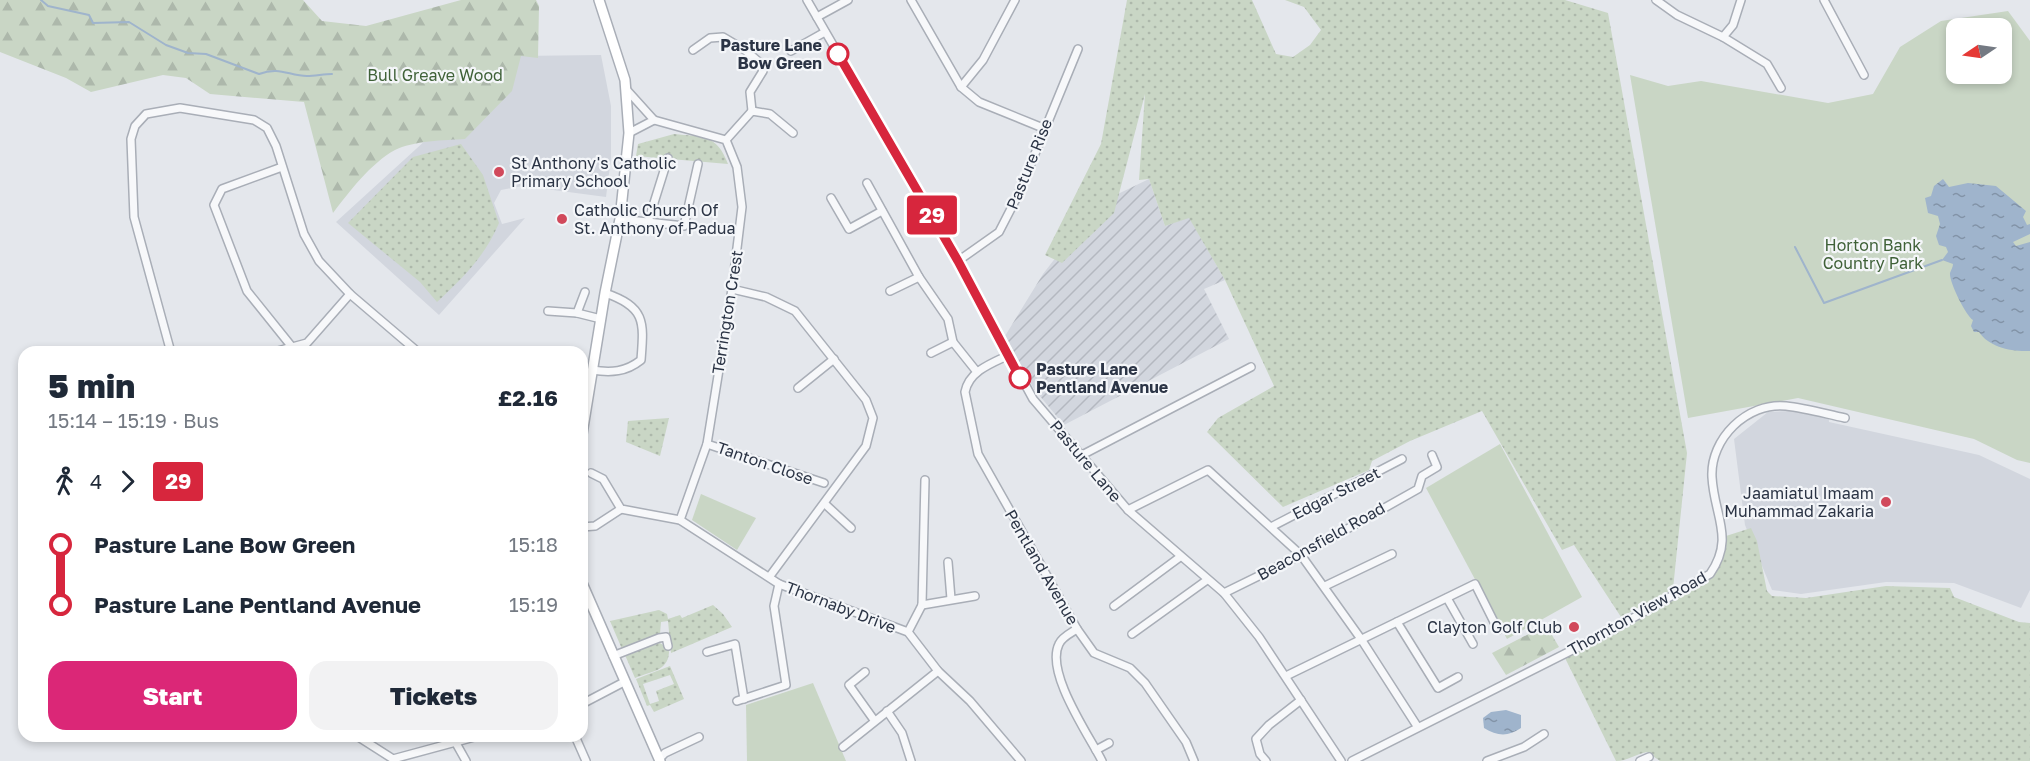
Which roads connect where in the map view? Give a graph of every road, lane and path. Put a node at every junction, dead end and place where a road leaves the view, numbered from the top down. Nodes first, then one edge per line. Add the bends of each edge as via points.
1 (599, 0) edge
2 (807, 0) edge
3 (848, 0) edge
4 (911, 0) edge
5 (1015, 0) edge
6 (1656, 0) edge
7 (1741, 0) edge
8 (1824, 0) edge
9 (817, 17) junction
10 (825, 32) junction
11 (1723, 37) junction
12 (1077, 49) dead end
13 (693, 51) dead end
14 (791, 51) dead end
15 (1864, 75) dead end
16 (960, 87) junction
17 (1781, 88) dead end
18 (626, 89) junction
19 (752, 111) junction
20 (654, 120) junction
21 (1044, 128) junction
22 (629, 133) junction
23 (793, 133) dead end
24 (726, 140) junction
25 (668, 158) dead end
26 (698, 164) dead end
27 (282, 167) junction
28 (867, 183) dead end
29 (831, 198) dead end
30 (882, 211) junction
31 (620, 219) junction
32 (648, 222) junction
33 (958, 261) junction
34 (919, 277) junction
35 (732, 289) junction
36 (890, 291) dead end
37 (585, 292) dead end
38 (605, 293) junction
39 (350, 294) junction
40 (549, 311) dead end
41 (577, 313) junction
42 (602, 319) junction
43 (954, 342) junction
44 (169, 346) edge
45 (291, 346) edge
46 (296, 346) edge
47 (411, 346) edge
48 (931, 353) dead end
49 (1009, 355) junction
50 (834, 359) junction
51 (1251, 367) dead end
52 (592, 370) junction
53 (977, 372) junction
54 (798, 388) dead end
55 (588, 390) edge
56 (1845, 418) dead end
57 (707, 444) junction
58 (1082, 455) junction
59 (1432, 455) dead end
60 (1402, 459) dead end
61 (591, 473) dead end
62 (925, 480) dead end
63 (824, 483) dead end
64 (825, 504) junction
65 (621, 509) junction
66 (1128, 510) junction
67 (680, 520) junction
68 (588, 526) edge
69 (1270, 527) junction
70 (851, 528) dead end
71 (1392, 554) dead end
72 (1301, 555) junction
73 (1180, 557) junction
74 (948, 562) dead end
75 (770, 576) junction
76 (1208, 580) junction
77 (779, 584) junction
78 (1325, 586) junction
79 (1224, 593) junction
80 (975, 596) dead end
81 (588, 597) edge
82 (1447, 598) junction
83 (951, 599) junction
84 (922, 605) junction
85 (1114, 606) dead end
86 (1396, 622) junction
87 (664, 628) dead end
88 (1077, 629) junction
89 (1498, 630) dead end
90 (908, 632) junction
91 (1132, 634) dead end
92 (666, 637) junction
93 (1361, 639) junction
94 (1473, 644) dead end
95 (668, 646) dead end
96 (706, 652) dead end
97 (613, 656) junction
98 (938, 671) junction
99 (866, 672) dead end
100 (1286, 676) junction
101 (1458, 676) dead end
102 (624, 682) junction
103 (1301, 700) junction
104 (588, 701) edge
105 (887, 711) junction
106 (874, 720) junction
107 (1417, 726) junction
108 (1544, 734) dead end
109 (699, 737) dead end
110 (366, 742) edge
111 (447, 742) edge
112 (454, 742) edge
113 (577, 742) edge
114 (1109, 743) dead end
115 (843, 747) dead end
116 (1096, 750) junction
117 (1649, 757) dead end
118 (659, 760) edge
119 (466, 761) edge
120 (586, 761) edge
121 (911, 761) edge
122 (1021, 761) edge
123 (1102, 761) edge
124 (1194, 761) edge
125 (1266, 761) edge
126 (1341, 761) edge
127 (1352, 761) edge
128 (1487, 761) edge
129 (1640, 761) edge

1 - 18 street
2 - 9 street, Pasture Lane
3 - 9 street
4 - 16 street
5 - 16 street via 983,60
6 - 11 street
7 - 11 street via 1733,25
8 - 15 street
9 - 10 street, Pasture Lane
10 - 14 street
10 - 33 street, Pasture Lane
11 - 17 street via 1767,64
12 - 21 street, Pasture Rise
13 - 19 street via 710,38 723,37 759,62 763,71 750,92
16 - 21 street via 979,102
18 - 20 street
18 - 22 street
19 - 23 street via 770,114
19 - 24 street
20 - 22 street
20 - 24 street
21 - 33 street, Pasture Rise via 999,232
22 - 31 street
24 - 35 street, Terrington Crest via 737,167 742,207
25 - 32 street
26 - 32 street via 684,226
27 - 39 street via 304,234 319,261
27 - 44 street via 267,128 254,120 180,108 146,114 135,126 131,139 134,217
27 - 45 street via 222,189 214,205 247,291
28 - 30 street
29 - 30 street via 849,229
30 - 34 street
31 - 32 street
31 - 38 street
33 - 49 street, Pasture Lane
34 - 36 street
34 - 43 street via 948,319
35 - 50 street via 766,297 795,311
35 - 57 street, Terrington Crest
37 - 41 street
38 - 42 street
38 - 52 street via 636,310 644,326 641,360 628,369 609,373
39 - 46 street via 307,343
39 - 47 street
40 - 41 street
41 - 42 street
42 - 52 street
43 - 48 street
43 - 53 street
49 - 53 street
49 - 58 street, Pasture Lane via 1034,399
50 - 54 street
50 - 64 street via 866,400 873,418 866,446
51 - 58 street
52 - 55 street
53 - 88 street, Pentland Avenue via 965,392 978,454
56 - 107 street, Thornton View Road via 1784,406 1743,417 1729,430 1715,454 1712,477 1724,546 1710,574 1612,630
57 - 63 street, Tanton Close
57 - 67 street, Terrington Crest
58 - 66 street, Pasture Lane
59 - 72 street, Beaconsfield Road via 1437,467 1422,476 1418,489
60 - 69 street, Edgar Street
61 - 65 street via 603,479
62 - 84 street
64 - 70 street
64 - 75 street
65 - 67 street, Thornaby Drive
65 - 68 street via 595,526
66 - 69 street via 1208,470
66 - 73 street, Pasture Lane
67 - 75 street, Thornaby Drive
69 - 72 street
71 - 78 street
72 - 78 street
72 - 79 street, Beaconsfield Road
73 - 76 street, Pasture Lane
73 - 85 street
74 - 83 street
75 - 77 street, Thornaby Drive
76 - 79 street, Pasture Lane
76 - 91 street
77 - 90 street, Thornaby Drive
77 - 96 street via 774,606 786,685 741,700 735,644
78 - 93 street
79 - 100 street, Pasture Lane
80 - 83 street
81 - 97 street
82 - 86 street
82 - 89 street via 1475,584
82 - 94 street
83 - 84 street
84 - 90 street
86 - 93 street
86 - 101 street via 1438,687
87 - 92 street
88 - 116 street via 1060,641 1055,655 1058,676
88 - 124 street, Pentland Avenue via 1094,653 1131,668 1145,683 1186,742
90 - 98 street, Thornaby Drive
92 - 95 street
92 - 97 street
93 - 100 street
93 - 107 street
97 - 102 street
98 - 105 street
98 - 122 street, Thornaby Drive via 970,701
99 - 106 street via 849,685
100 - 103 street, Pasture Lane
102 - 104 street
102 - 118 street
103 - 125 street via 1256,740
103 - 126 street, Pasture Lane
105 - 106 street
105 - 121 street via 902,734
106 - 115 street
107 - 127 street, Thornton View Road
108 - 128 street via 1524,747
109 - 118 street via 665,753
110 - 111 street via 393,759
112 - 119 street
113 - 120 street
114 - 116 street
116 - 123 street
117 - 129 street

